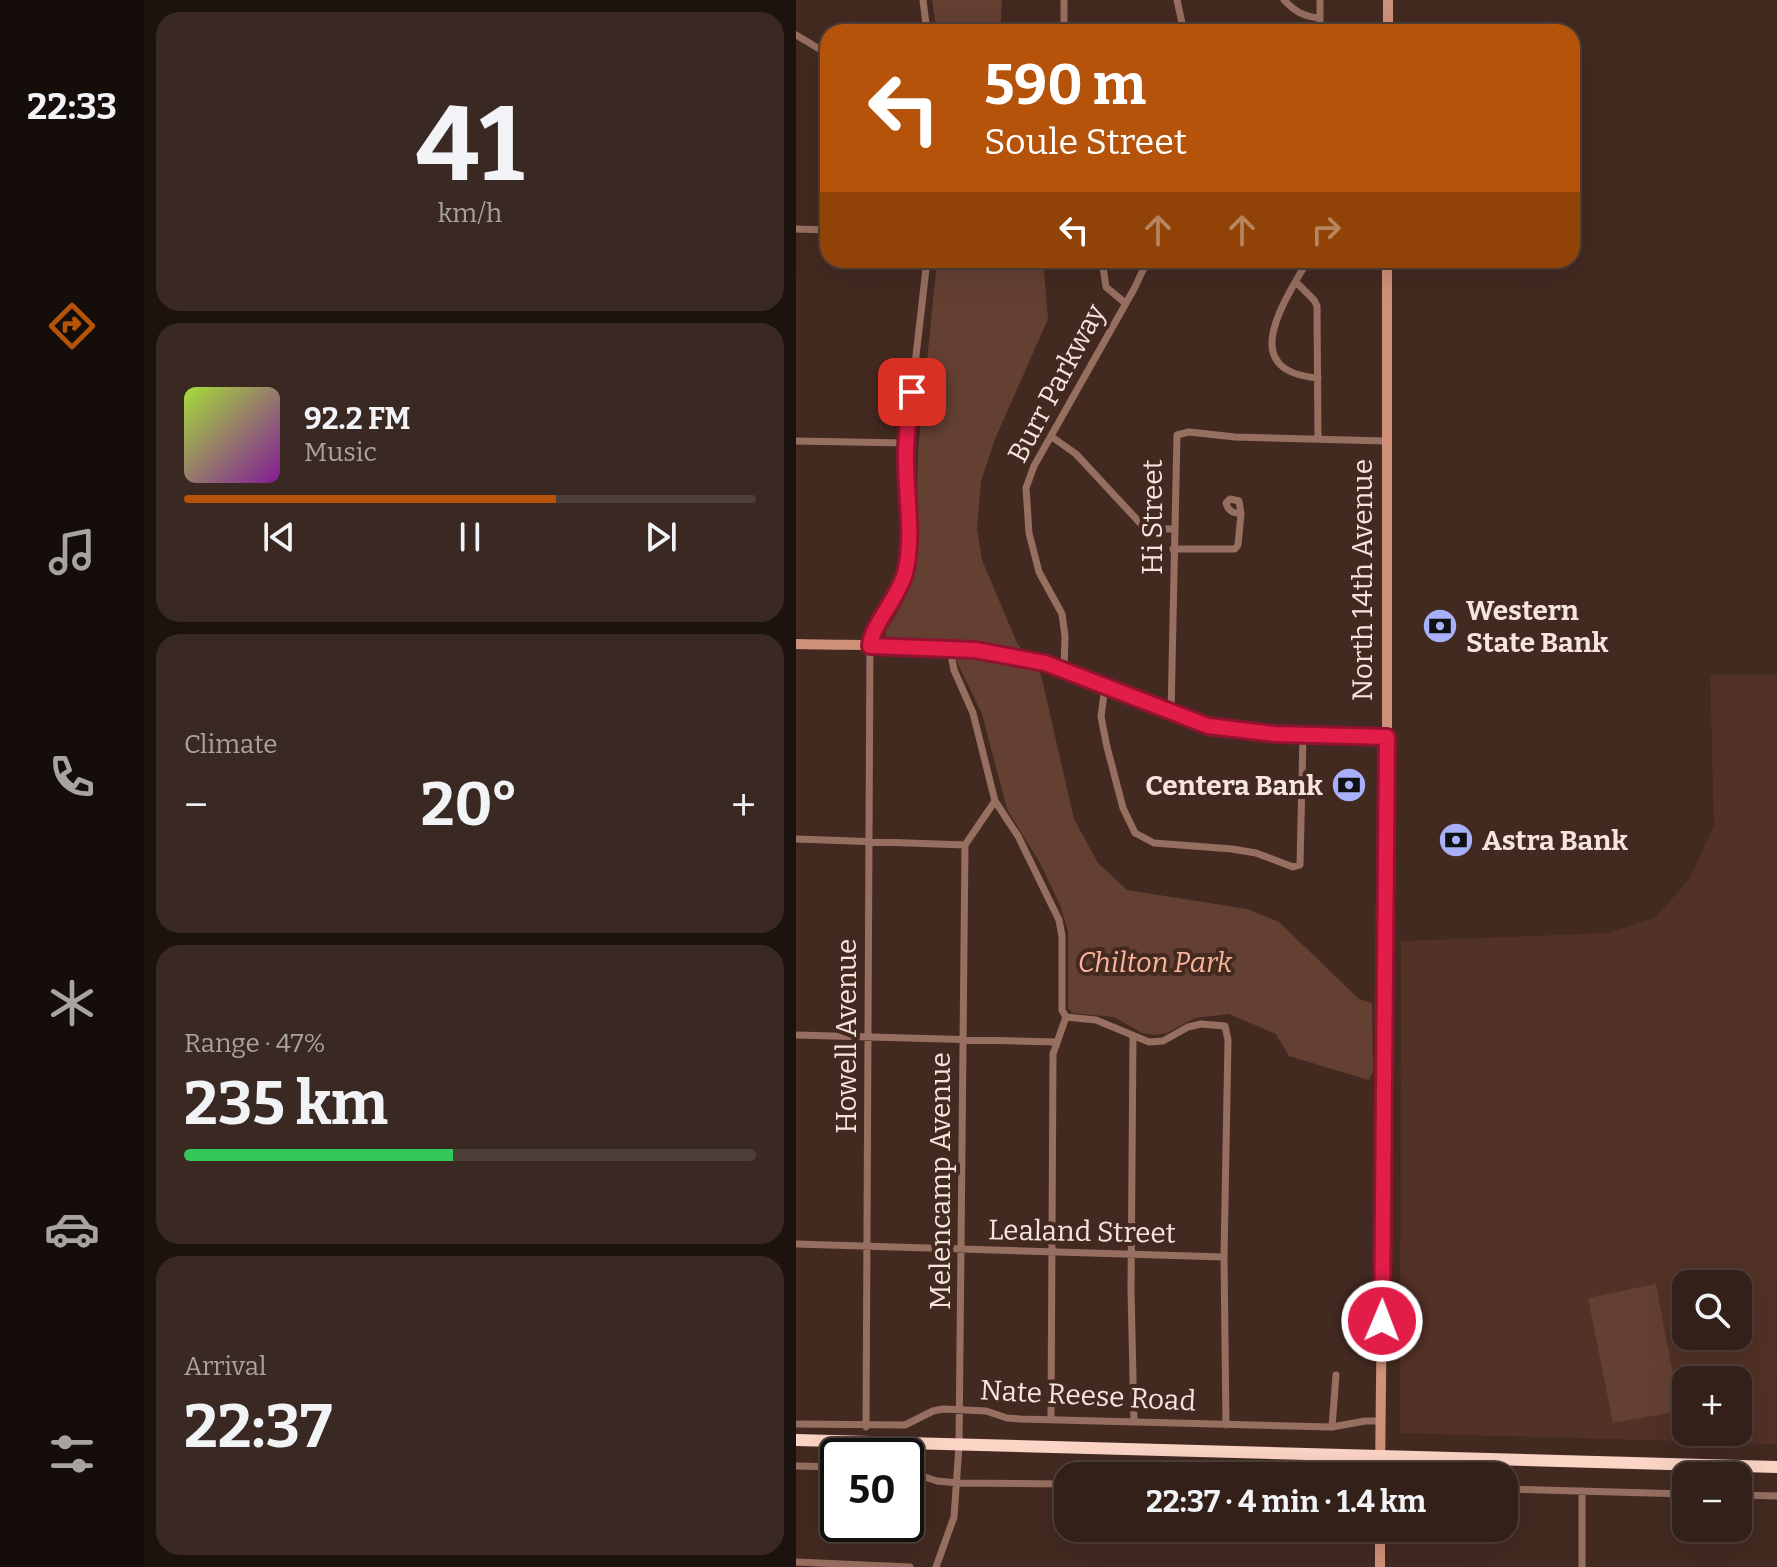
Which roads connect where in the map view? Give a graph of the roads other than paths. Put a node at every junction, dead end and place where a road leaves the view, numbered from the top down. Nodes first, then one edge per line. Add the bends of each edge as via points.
1 (923, 0) edge
2 (1064, 0) edge
3 (1177, 0) edge
4 (1284, 0) edge
5 (1320, 0) edge
6 (1388, 0) edge
7 (1320, 18) junction
8 (926, 24) edge
9 (1064, 24) edge
10 (1182, 24) edge
11 (1320, 24) edge
12 (1388, 24) edge
13 (796, 35) edge
14 (820, 49) edge
15 (796, 229) edge
16 (820, 230) edge
17 (926, 268) edge
18 (1103, 268) edge
19 (1143, 268) edge
20 (1304, 268) edge
21 (1387, 268) edge
22 (1296, 282) junction
23 (1124, 302) junction
24 (1318, 378) junction
25 (1052, 437) junction
26 (1318, 439) junction
27 (796, 441) edge
28 (1386, 441) junction
29 (906, 443) junction
30 (1241, 514) dead end
31 (1173, 529) junction
32 (1173, 549) junction
33 (796, 644) edge
34 (870, 646) junction
35 (950, 649) junction
36 (1064, 669) junction
37 (1105, 686) junction
38 (1171, 714) junction
39 (1303, 735) junction
40 (1387, 737) junction
41 (995, 801) junction
42 (796, 839) edge
43 (870, 842) junction
44 (965, 845) junction
45 (1066, 1017) junction
46 (796, 1035) edge
47 (1133, 1036) junction
48 (867, 1037) junction
49 (963, 1039) junction
50 (1056, 1042) junction
51 (796, 1244) edge
52 (866, 1247) junction
53 (963, 1251) junction
54 (1052, 1253) junction
55 (1131, 1254) junction
56 (1224, 1257) junction
57 (1336, 1375) dead end
58 (960, 1410) junction
59 (1051, 1419) junction
60 (1381, 1421) junction
61 (1134, 1422) junction
62 (796, 1424) edge
63 (1226, 1425) junction
64 (866, 1427) junction
65 (1332, 1427) junction
66 (796, 1440) edge
67 (959, 1446) junction
68 (1381, 1457) junction
69 (1381, 1462) edge
70 (796, 1466) edge
71 (820, 1467) edge
72 (1777, 1467) edge
73 (924, 1477) edge
74 (958, 1483) junction
75 (1054, 1484) edge
76 (1518, 1489) edge
77 (1582, 1491) junction
78 (1672, 1494) edge
79 (1752, 1495) edge
80 (1777, 1496) edge
81 (1380, 1542) edge
82 (796, 1562) edge
83 (842, 1566) edge
84 (910, 1567) edge
85 (936, 1567) edge
86 (1380, 1567) edge
87 (1582, 1567) edge

1 - 8 street
2 - 9 street
3 - 10 street
4 - 7 street via 1294,10
5 - 7 street
6 - 12 main road
7 - 11 street
13 - 14 street
15 - 16 street
17 - 29 street
18 - 23 street, Burr Parkway via 1106,287
19 - 23 street, Burr Parkway
20 - 22 street
21 - 28 main road, North 14th Avenue
22 - 24 street via 1317,306
22 - 24 street via 1274,323 1271,344 1281,365 1292,373
23 - 25 street, Burr Parkway
24 - 26 street
25 - 31 street via 1076,454 1141,524
25 - 36 street, Burr Parkway via 1026,488 1034,556 1062,614
26 - 28 street, Hi Street
26 - 31 street, Hi Street via 1180,433 1175,442
27 - 29 street
28 - 40 main road, North 14th Avenue
29 - 34 street via 905,574
30 - 32 street via 1235,549
31 - 32 street, Hi Street
32 - 38 street, Hi Street
33 - 34 main road
34 - 35 main road
34 - 43 street, Howell Avenue
35 - 36 main road
35 - 41 street
36 - 37 main road
37 - 38 main road
37 - 39 street via 1101,717 1123,808 1135,833 1154,843 1256,853 1298,866
38 - 39 main road via 1208,726
39 - 40 main road
40 - 60 main road, North 14th Avenue
41 - 44 street
41 - 45 street via 1059,920
42 - 43 street
43 - 44 street
43 - 48 street, Howell Avenue
44 - 49 street, Melencamp Avenue
45 - 47 street via 1096,1020
45 - 50 street
46 - 48 street
47 - 55 street
47 - 56 street via 1163,1041 1188,1027 1225,1026
48 - 49 street
48 - 52 street, Howell Avenue
49 - 50 street
49 - 53 street, Melencamp Avenue
50 - 54 street
51 - 52 street, Lealand Street
52 - 53 street, Lealand Street
52 - 64 street, Howell Avenue
53 - 54 street, Lealand Street
53 - 58 street, Melencamp Avenue
54 - 55 street, Lealand Street
54 - 59 street
55 - 56 street, Lealand Street
55 - 61 street
56 - 63 street
57 - 65 street
58 - 59 street, Nate Reese Road
58 - 64 street, Nate Reese Road via 933,1411 905,1425
58 - 67 street, Melencamp Avenue
59 - 61 street, Nate Reese Road
60 - 65 street, Nate Reese Road
60 - 68 main road, North 14th Avenue
61 - 63 street, Nate Reese Road
62 - 64 street, Nate Reese Road
63 - 65 street, Nate Reese Road
66 - 67 highway
67 - 68 highway
67 - 74 street, Melencamp Avenue
68 - 69 main road, North 14th Avenue
68 - 72 highway
70 - 71 street
73 - 74 street
74 - 75 street
74 - 85 street, Melencamp Avenue via 954,1517
76 - 77 street
77 - 78 street
77 - 87 street
79 - 80 street
81 - 86 main road
82 - 83 street
83 - 84 street

